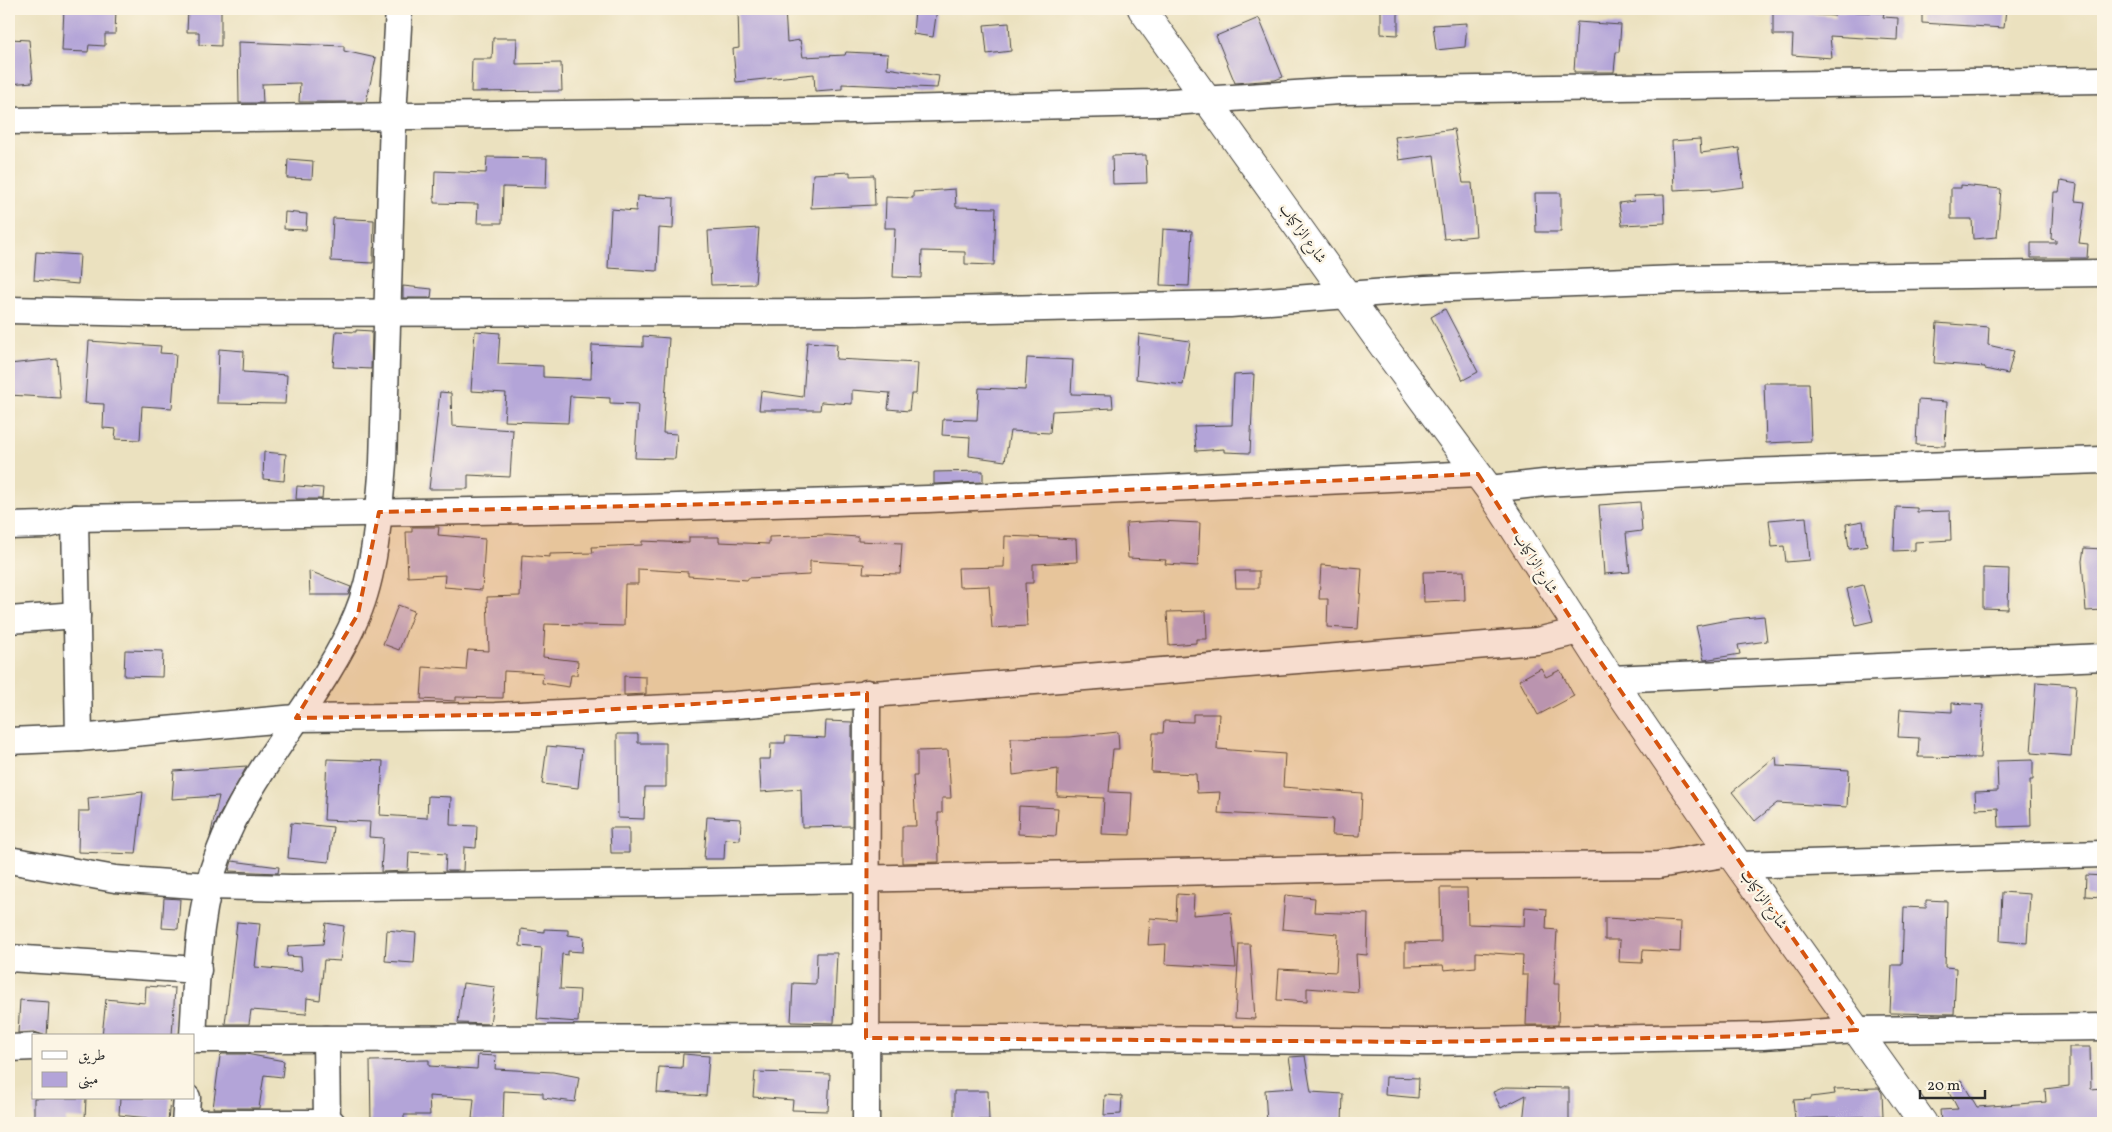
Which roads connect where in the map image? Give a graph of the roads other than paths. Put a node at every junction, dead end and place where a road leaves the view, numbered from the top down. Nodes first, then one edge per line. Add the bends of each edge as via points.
1 (399, 9) edge
2 (1142, 9) edge
3 (2103, 80) edge
4 (1204, 98) junction
5 (392, 117) junction
6 (9, 121) edge
7 (2103, 273) edge
8 (1348, 295) junction
9 (9, 310) edge
10 (388, 313) junction
11 (2103, 460) edge
12 (1483, 481) junction
13 (379, 512) junction
14 (75, 518) junction
15 (9, 526) edge
16 (77, 615) junction
17 (9, 620) edge
18 (1579, 631) junction
19 (2103, 657) edge
20 (1611, 679) junction
21 (867, 693) junction
22 (296, 718) junction
23 (79, 738) junction
24 (9, 741) edge
25 (2103, 854) edge
26 (1735, 859) junction
27 (9, 860) edge
28 (867, 877) junction
29 (208, 886) junction
30 (9, 958) edge
31 (198, 970) junction
32 (2103, 1027) edge
33 (1857, 1030) junction
34 (193, 1034) edge
35 (195, 1038) edge
36 (866, 1038) junction
37 (326, 1039) junction
38 (32, 1047) edge
39 (9, 1048) edge
40 (187, 1100) edge
41 (185, 1123) edge
42 (327, 1123) edge
43 (332, 1123) edge
44 (866, 1123) edge
45 (1923, 1123) edge

1 - 5 street
2 - 4 street, شارع الزاكياب
3 - 4 street via 1340,91
4 - 5 street via 1136,104
4 - 8 street, شارع الزاكياب
5 - 6 street
5 - 10 street
7 - 8 street via 1678,279
8 - 10 street via 1230,304 853,312
8 - 12 street, شارع الزاكياب
9 - 10 street
10 - 13 street
11 - 12 street via 1746,472 1544,483
12 - 13 street via 646,508
12 - 18 street, شارع الزاكياب
13 - 14 street
13 - 22 street via 368,582 358,614 339,652
14 - 15 street via 46,525
14 - 16 street
16 - 17 street
16 - 23 street
18 - 20 street, شارع الزاكياب
18 - 21 street via 1537,641
19 - 20 street
20 - 26 street, شارع الزاكياب
21 - 22 street via 735,705 538,714
21 - 28 street
22 - 23 street
22 - 29 street via 245,799 219,852
23 - 24 street
25 - 26 street
26 - 28 street via 1658,865
26 - 33 street, شارع الزاكياب
27 - 29 street via 115,879
28 - 29 street via 423,886
28 - 36 street
29 - 31 street
30 - 31 street
31 - 34 street
32 - 33 street
33 - 36 street via 1743,1036 1428,1042
33 - 45 street, شارع الزاكياب
35 - 37 street
36 - 37 street
36 - 44 street
37 - 42 street
38 - 39 street
40 - 41 street
41 - 42 street
42 - 43 street

